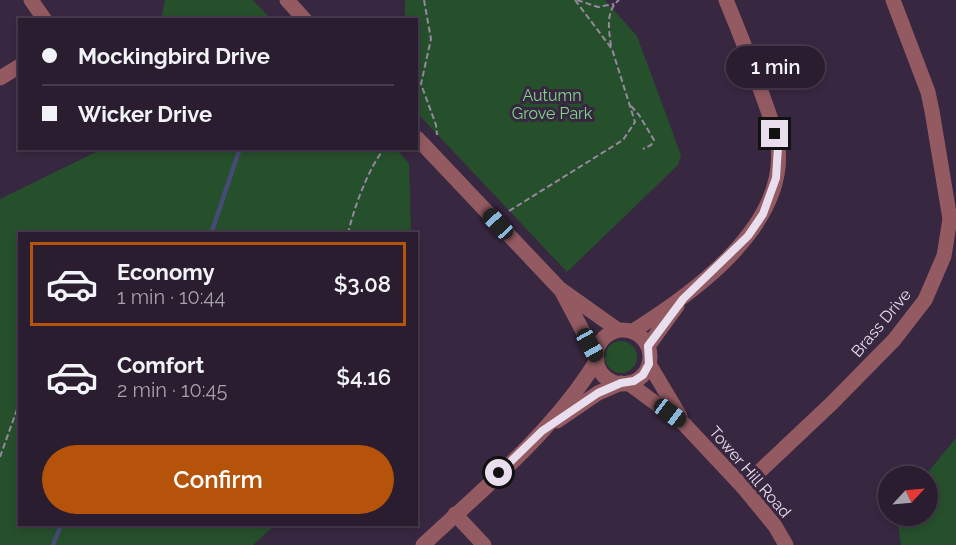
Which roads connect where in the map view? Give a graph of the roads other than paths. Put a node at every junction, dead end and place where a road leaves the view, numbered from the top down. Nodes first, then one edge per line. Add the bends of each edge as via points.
1 (31, 0) edge
2 (287, 0) edge
3 (726, 0) edge
4 (893, 0) edge
5 (44, 18) edge
6 (303, 18) edge
7 (18, 67) edge
8 (0, 78) edge
9 (418, 139) edge
10 (559, 288) junction
11 (683, 299) junction
12 (625, 331) junction
13 (648, 346) junction
14 (597, 358) junction
15 (649, 364) junction
16 (625, 383) junction
17 (684, 424) junction
18 (542, 431) junction
19 (743, 487) junction
20 (455, 514) junction
21 (423, 545) edge
22 (484, 545) edge
23 (786, 545) edge

1 - 5 street
2 - 6 street
3 - 11 street via 772,122 778,147 776,178 763,214 748,236
4 - 19 street, Brass Drive via 932,111 950,219 944,256 925,300 894,340
7 - 8 street
9 - 10 street
10 - 12 street
10 - 14 street
11 - 12 street
11 - 13 street
12 - 13 street via 639,335
12 - 14 street via 609,333
13 - 15 street
14 - 16 street via 605,376
14 - 18 street via 585,379
15 - 16 street via 643,375
15 - 17 street, Tower Hill Road
16 - 17 street, Tower Hill Road
16 - 18 street via 598,393
17 - 19 street, Tower Hill Road
18 - 20 street
19 - 23 street, Tower Hill Road
20 - 21 street
20 - 22 street

